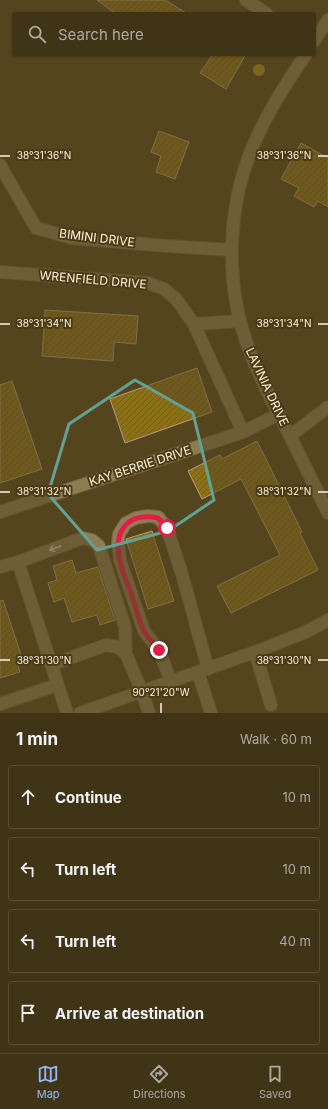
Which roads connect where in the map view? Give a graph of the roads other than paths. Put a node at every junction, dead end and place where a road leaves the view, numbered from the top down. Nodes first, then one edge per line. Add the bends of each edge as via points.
1 (246, 0) edge
2 (264, 12) edge
3 (328, 20) edge
4 (316, 39) edge
5 (305, 56) edge
6 (0, 165) edge
7 (232, 250) junction
8 (0, 272) edge
9 (240, 321) junction
10 (194, 324) junction
11 (328, 407) edge
12 (279, 414) junction
13 (243, 432) junction
14 (290, 436) junction
15 (0, 512) edge
16 (328, 513) edge
17 (18, 562) junction
18 (0, 567) edge
19 (328, 620) edge
20 (255, 652) junction
21 (126, 654) junction
22 (51, 665) junction
23 (203, 670) junction
24 (171, 682) junction
25 (57, 684) junction
26 (142, 692) junction
27 (0, 704) edge
28 (271, 705) dead end
29 (100, 710) edge
30 (67, 713) edge
31 (80, 713) edge
32 (149, 713) edge
33 (211, 713) edge

1 - 2 street
3 - 4 street
5 - 7 street, LAVINIA DRIVE via 256,138 238,192
6 - 7 street, BIMINI DRIVE via 36,228 72,238
7 - 9 street, LAVINIA DRIVE via 235,295
8 - 10 street, WRENFIELD DRIVE via 148,283 164,289 176,299
9 - 10 street
9 - 12 street, LAVINIA DRIVE via 255,365
10 - 13 street, WRENFIELD DRIVE
11 - 14 street
12 - 13 street, KAY BERRIE DRIVE
12 - 14 street, LAVINIA DRIVE
13 - 15 street, KAY BERRIE DRIVE
14 - 16 street, LAVINIA DRIVE
17 - 18 street
21 -> 17 street via 125,627 99,546 92,540 83,538
17 - 22 street
19 - 20 street via 306,632
20 - 23 street
20 - 28 street
21 - 22 street via 118,647 106,645
21 - 26 street
22 - 25 street
23 - 24 street
23 - 24 street via 182,574 167,528 158,518 136,518 126,523 119,534 120,560 144,631 159,650
23 - 33 street
24 - 26 street
25 - 27 street
25 - 30 street
26 - 29 street
26 - 32 street
29 - 31 street

